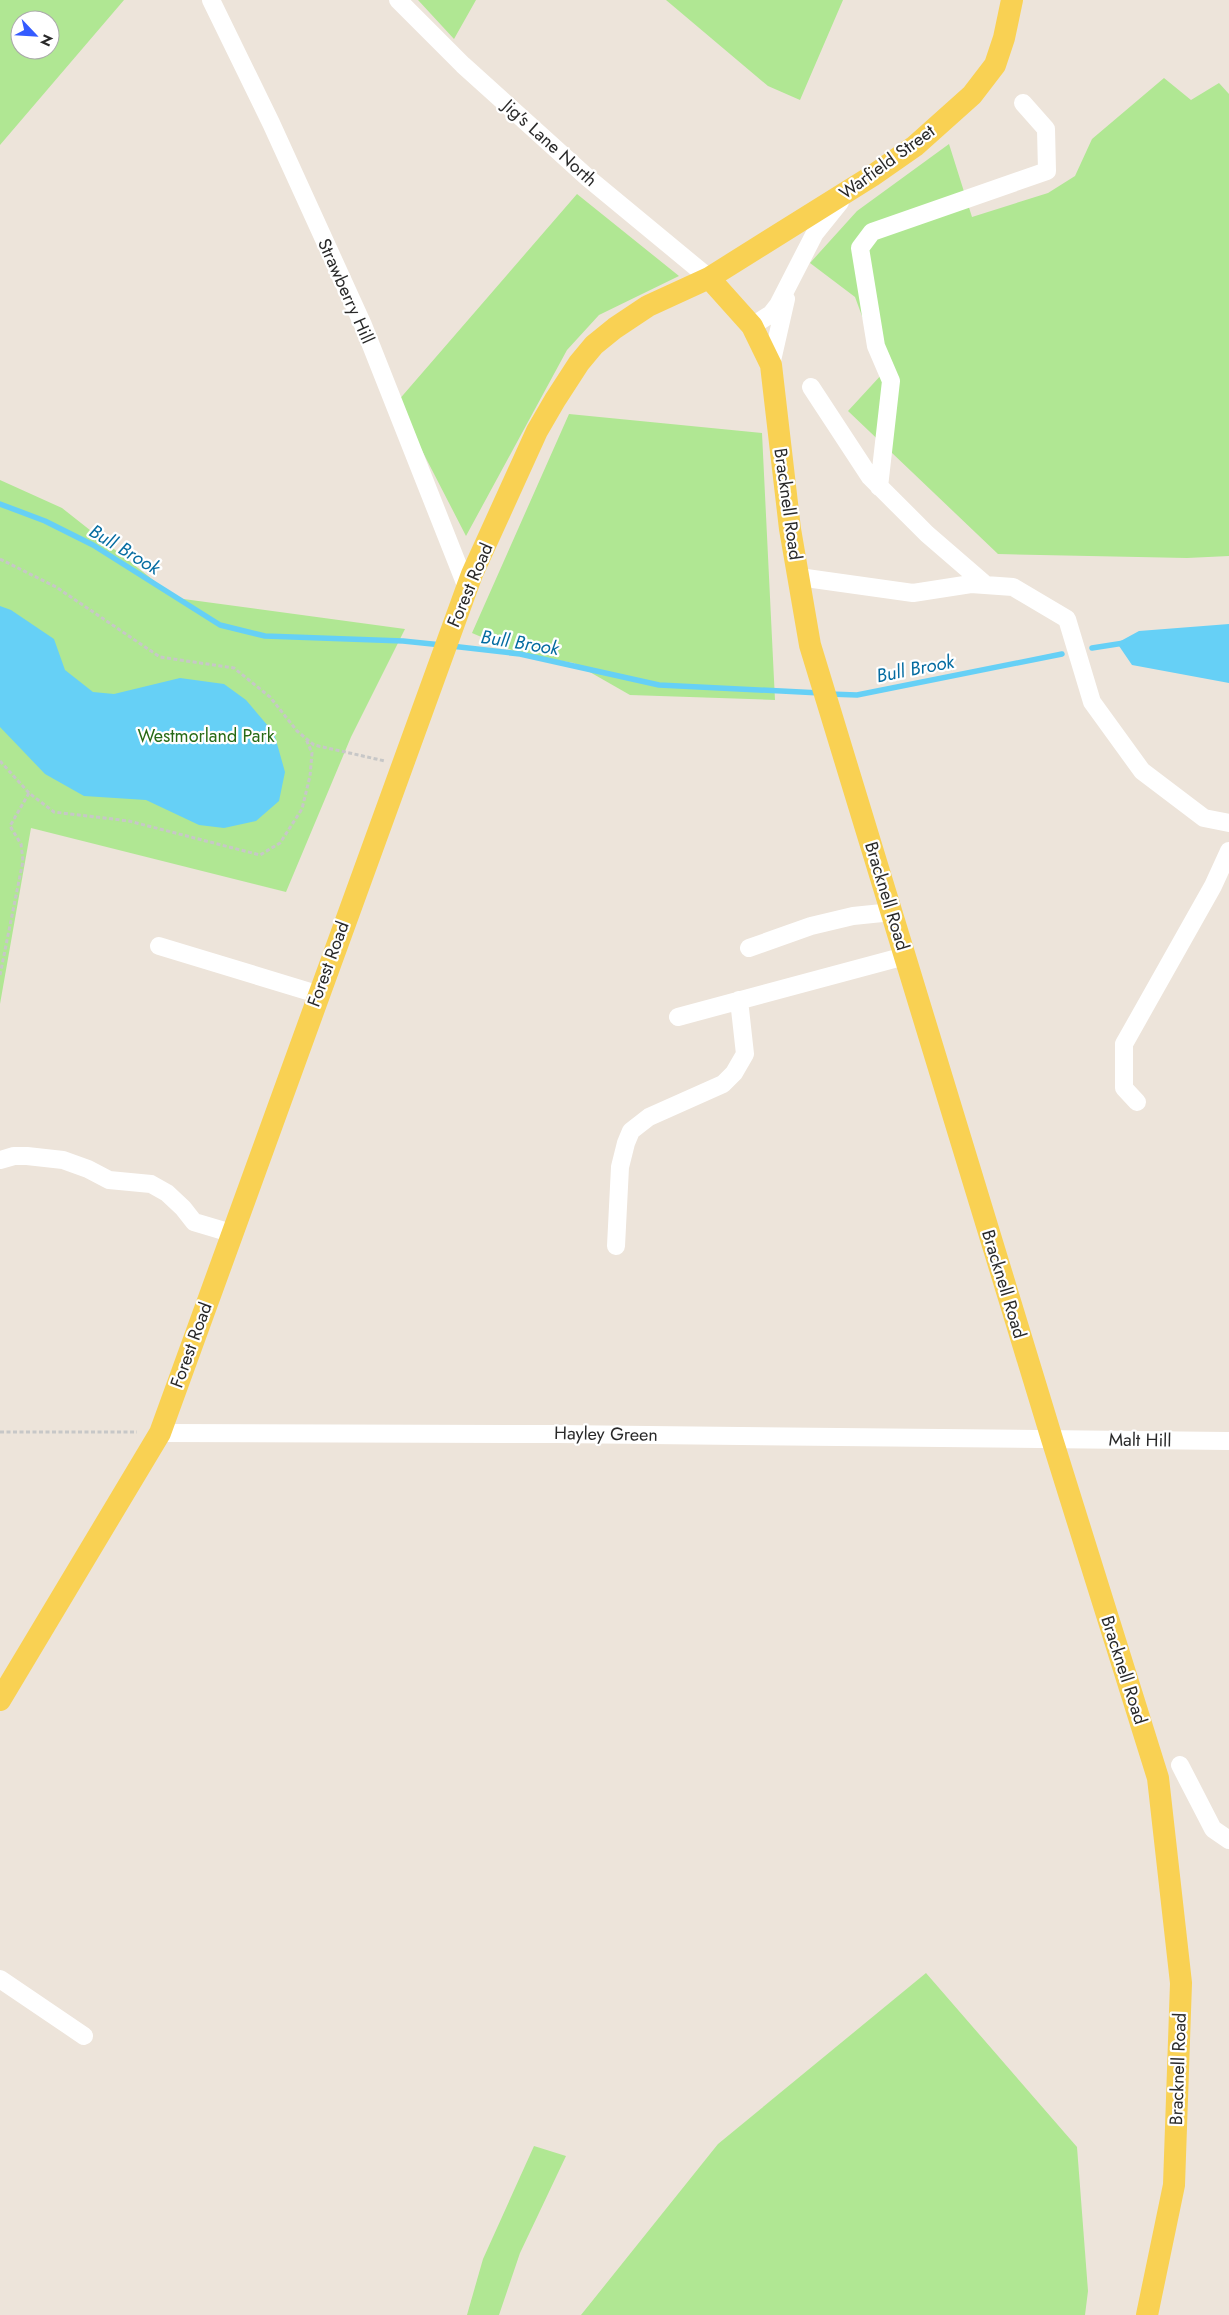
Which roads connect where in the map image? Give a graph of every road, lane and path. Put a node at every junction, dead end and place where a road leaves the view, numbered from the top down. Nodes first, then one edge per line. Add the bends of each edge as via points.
1 (211, 0) edge
2 (398, 0) edge
3 (1012, 0) edge
4 (1023, 103) dead end
5 (857, 186) junction
6 (709, 278) junction
7 (790, 284) junction
8 (752, 326) junction
9 (771, 365) junction
10 (811, 388) dead end
11 (879, 487) junction
12 (0, 560) edge
13 (798, 577) junction
14 (986, 586) junction
15 (466, 588) junction
16 (306, 738) junction
17 (0, 761) edge
18 (401, 764) junction
19 (29, 793) junction
20 (1229, 823) edge
21 (1229, 851) edge
22 (892, 912) junction
23 (159, 946) dead end
24 (748, 948) dead end
25 (905, 956) junction
26 (0, 975) edge
27 (317, 994) junction
28 (739, 1000) junction
29 (678, 1016) dead end
30 (1137, 1102) dead end
31 (0, 1160) edge
32 (232, 1233) junction
33 (616, 1246) dead end
34 (0, 1432) edge
35 (160, 1432) junction
36 (1052, 1439) junction
37 (1229, 1441) edge
38 (0, 1700) edge
39 (1180, 1765) dead end
40 (1229, 1840) edge
41 (0, 1979) edge
42 (84, 2036) dead end
43 (1147, 2315) edge

1 - 15 street, Strawberry Hill via 363,325
2 - 6 street, Jig's Lane North via 463,65 588,178
3 - 5 main road, Warfield Street via 995,65 972,95 916,146
4 - 11 street via 1046,129 1047,171 872,232 860,248 876,346 891,381
5 - 6 main road, Warfield Street
5 - 7 street via 829,213 815,233
6 - 8 main road, Bracknell Road
6 - 15 main road, Forest Road via 648,306 594,345 579,363 538,431
7 - 8 street via 771,314
7 - 9 street
8 - 9 main road, Bracknell Road
9 - 13 main road, Bracknell Road
10 - 11 street
11 - 14 street
12 - 16 path via 56,587 160,657 234,668 270,697
13 - 14 street via 913,593 971,584
13 - 22 main road, Bracknell Road via 810,645
14 - 20 street via 1013,587 1067,619 1092,702 1142,771 1204,818
15 - 18 main road, Forest Road
16 - 18 path via 314,745
16 - 19 path via 312,753 302,808 280,843 260,855 129,821 54,812
17 - 19 path
18 - 27 main road, Forest Road
19 - 26 path via 10,826 21,844 23,861
21 - 30 street via 1213,886 1124,1044 1124,1088
22 - 24 street via 853,916 811,926
22 - 25 main road, Bracknell Road
23 - 27 street
25 - 28 street
25 - 36 main road, Bracknell Road
27 - 32 main road, Forest Road
28 - 29 street
28 - 33 street via 745,1054 734,1073 723,1084 649,1117 631,1132 620,1167
31 - 32 street via 14,1156 63,1160 109,1180 151,1184 167,1193 194,1222
32 - 35 main road, Forest Road
34 - 35 path
35 - 36 street, Hayley Green
35 - 38 main road, Forest Road
36 - 37 street, Malt Hill
36 - 43 main road, Bracknell Road via 1158,1778 1180,1984 1174,2185
39 - 40 street via 1214,1829
41 - 42 street

